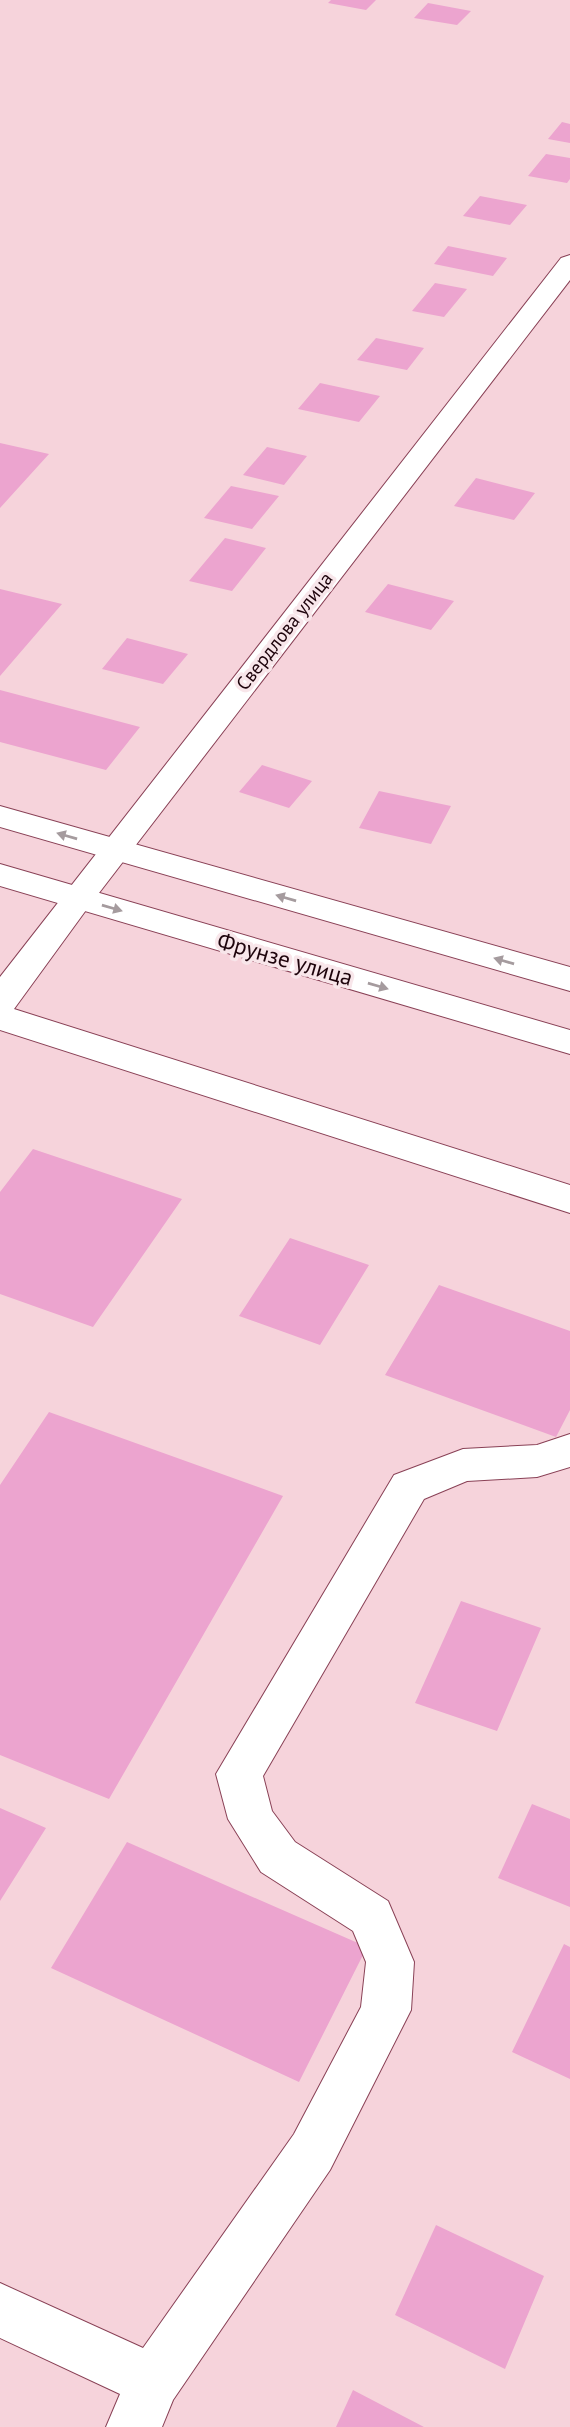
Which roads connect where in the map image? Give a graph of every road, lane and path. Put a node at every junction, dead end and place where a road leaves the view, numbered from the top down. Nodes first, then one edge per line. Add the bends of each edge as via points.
1 (570, 263) edge
2 (0, 816) edge
3 (114, 849) junction
4 (0, 875) edge
5 (77, 898) junction
6 (570, 979) edge
7 (0, 1002) edge
8 (0, 1017) edge
9 (570, 1042) edge
10 (570, 1199) edge
11 (570, 1450) edge
12 (0, 2310) edge
13 (144, 2404) edge

1 - 3 street, Свердлова улица
3 -> 2 street
3 - 5 street, Свердлова улица
6 -> 3 street
4 - 5 street, Фрунзе улица
5 - 7 street, Свердлова улица
5 -> 9 street, Фрунзе улица
8 - 10 street
11 - 13 street via 537,1461 463,1465 409,1487 239,1774 251,1819 278,1857 371,1916 390,1962 386,2010 312,2152
12 - 13 street

